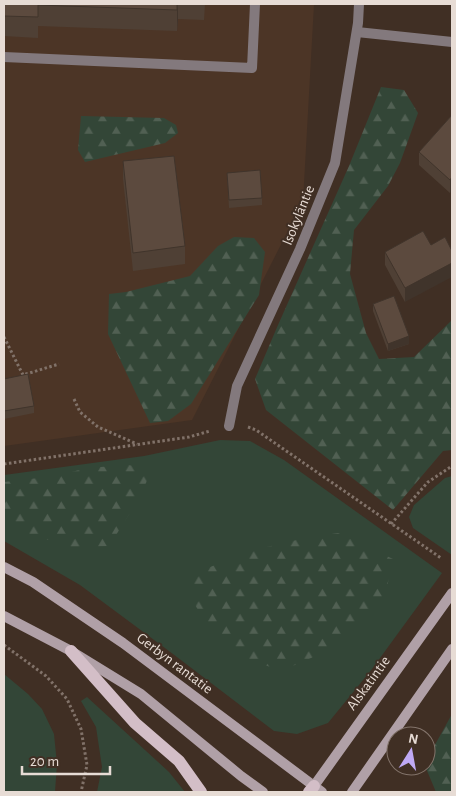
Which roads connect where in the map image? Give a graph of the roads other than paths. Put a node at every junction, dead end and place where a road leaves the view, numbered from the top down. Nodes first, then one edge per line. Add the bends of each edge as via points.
1 (255, 4) edge
2 (359, 4) edge
3 (357, 32) junction
4 (452, 42) edge
5 (4, 57) edge
6 (230, 426) road end
7 (4, 567) edge
8 (452, 593) edge
9 (4, 616) edge
10 (452, 649) edge
11 (71, 651) junction
12 (315, 790) edge
13 (202, 792) edge
14 (263, 792) edge
15 (352, 792) edge

1 - 5 street via 252,68
2 - 3 street, Isokyläntie
3 - 4 street
3 - 6 street, Isokyläntie via 335,163 300,249 237,386
7 - 12 main road, Gerbyn rantatie via 33,582 123,643
8 - 12 main road, Alskatintie
9 - 11 main road
10 - 15 main road
11 - 13 main road via 135,723 179,761
11 - 14 main road via 141,694

